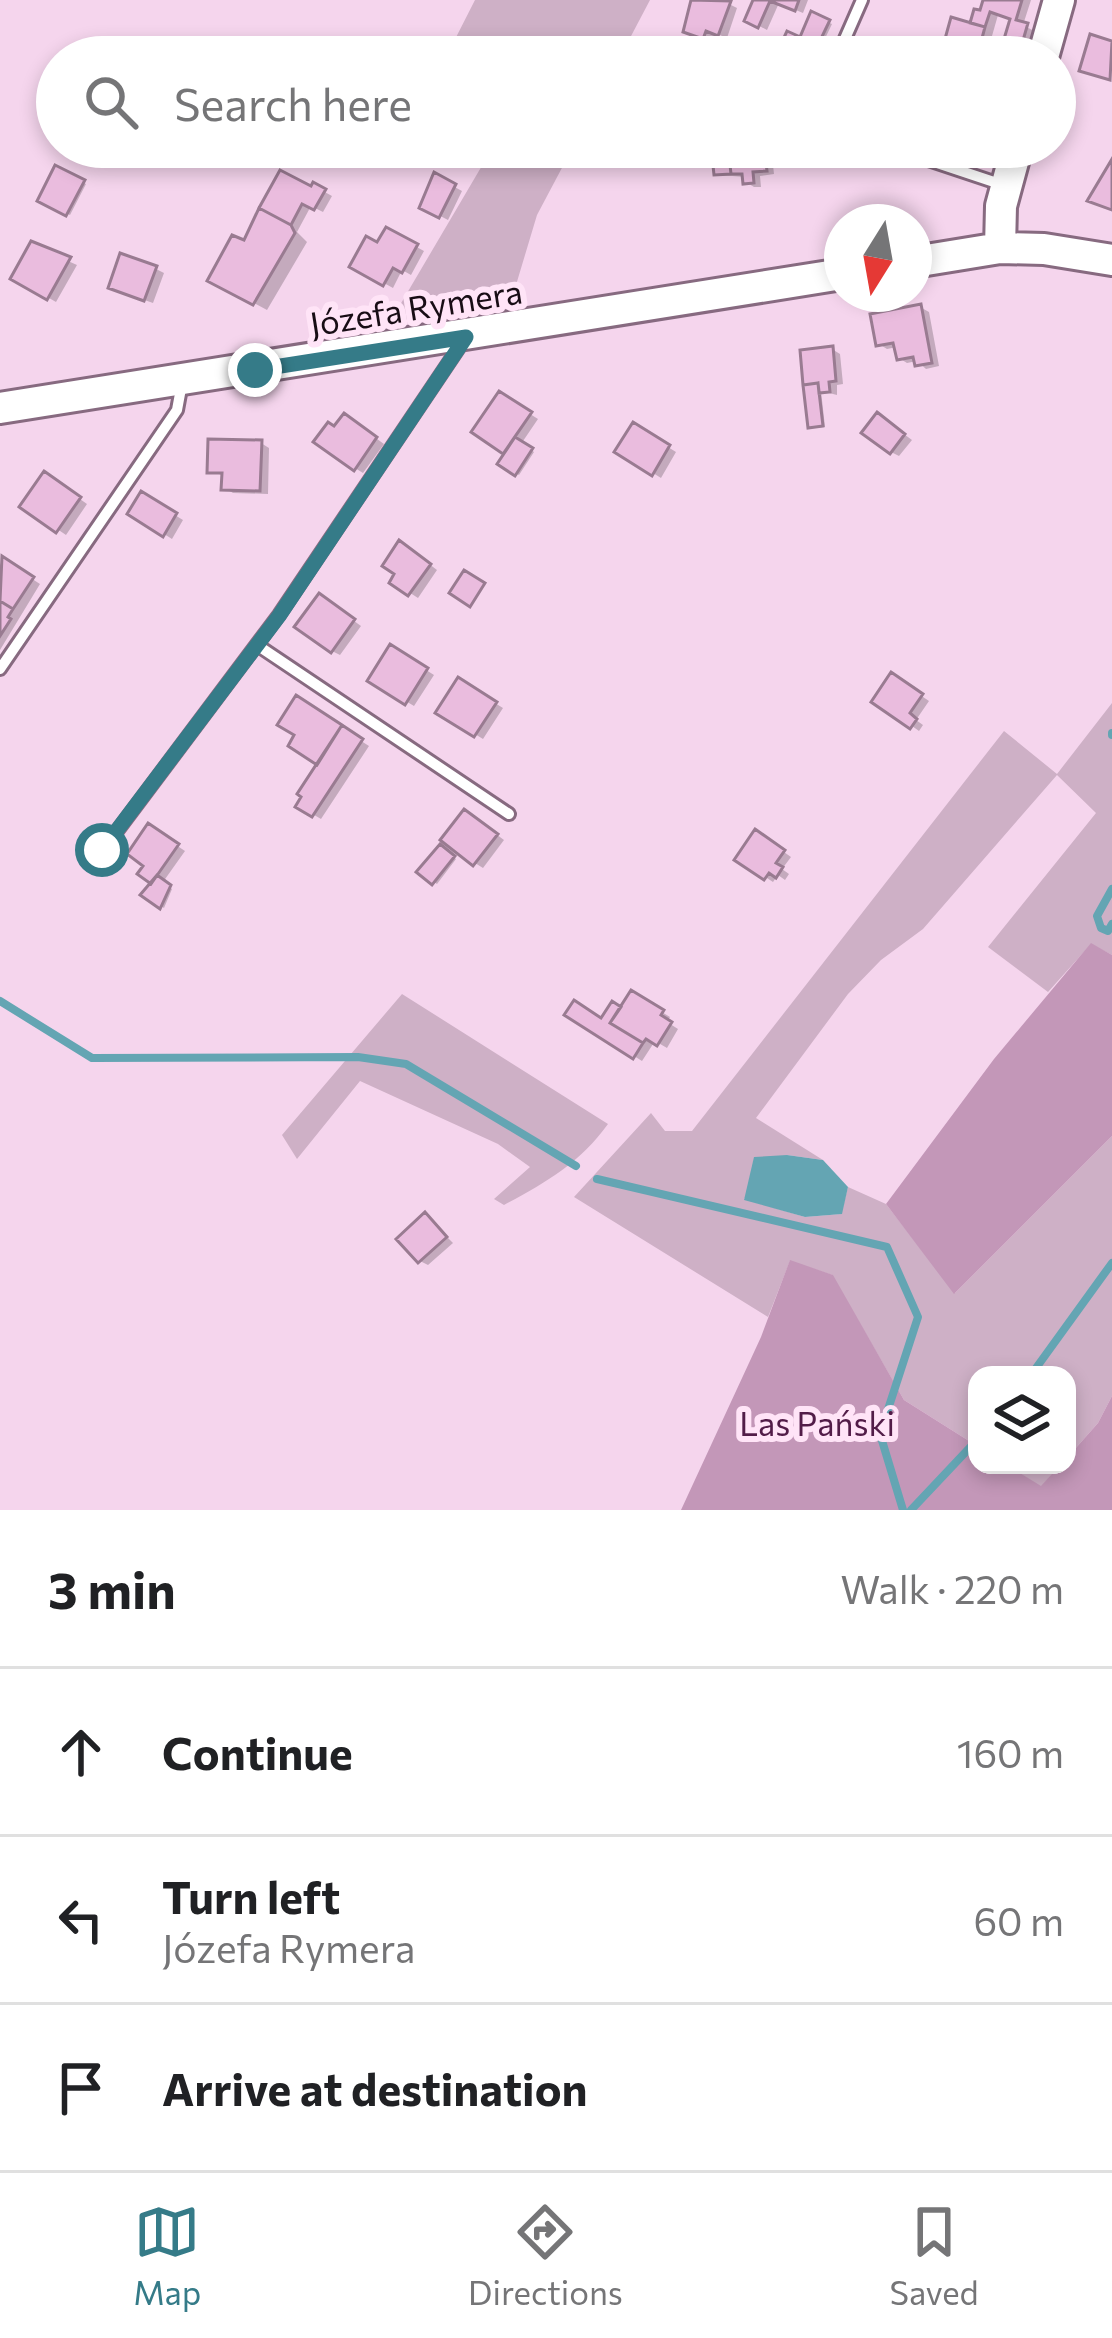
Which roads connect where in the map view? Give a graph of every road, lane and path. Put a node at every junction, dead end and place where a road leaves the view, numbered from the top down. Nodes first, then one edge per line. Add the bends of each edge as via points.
1 (862, 0) edge
2 (1059, 0) edge
3 (846, 36) edge
4 (1049, 36) edge
5 (952, 168) edge
6 (1011, 168) edge
7 (1006, 186) junction
8 (1000, 248) junction
9 (932, 259) edge
10 (1112, 260) edge
11 (824, 277) edge
12 (466, 337) junction
13 (182, 380) junction
14 (0, 408) edge
15 (257, 645) junction
16 (0, 669) edge
17 (509, 814) dead end
18 (102, 850) dead end

1 - 3 lane
2 - 4 street
5 - 7 lane
6 - 7 street
7 - 8 street
8 - 9 street
8 - 10 street
11 - 12 street, Józefa Rymera
12 - 13 street, Józefa Rymera
12 - 15 lane
13 - 14 street, Józefa Rymera
13 - 16 lane via 177,410
15 - 17 lane
15 - 18 lane

